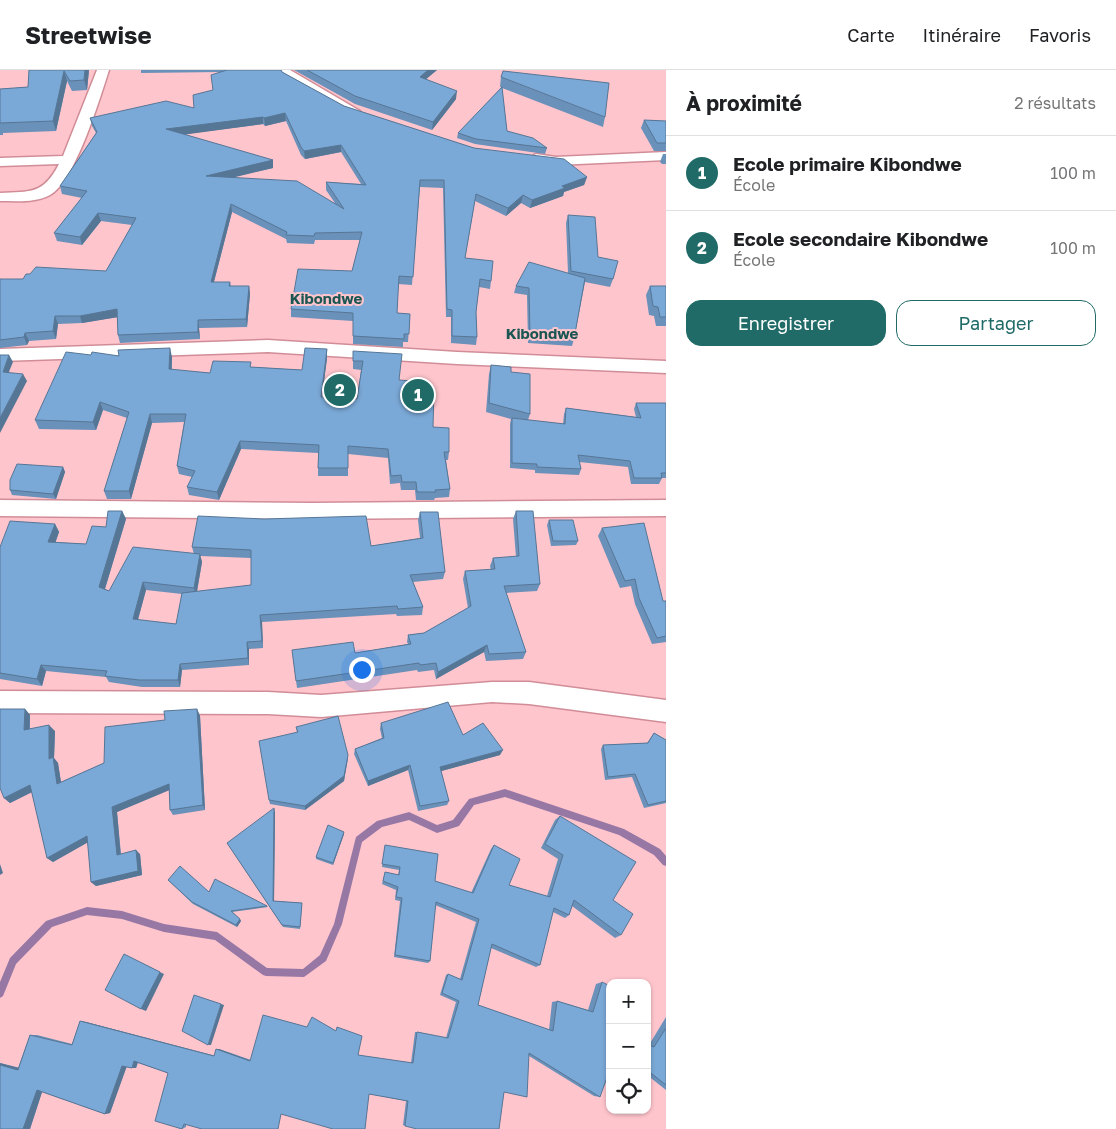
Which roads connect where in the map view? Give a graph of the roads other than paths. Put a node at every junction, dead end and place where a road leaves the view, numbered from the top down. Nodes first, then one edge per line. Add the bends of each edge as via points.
1 (103, 70) edge
2 (284, 70) edge
3 (366, 115) edge
4 (519, 156) edge
5 (666, 156) edge
6 (68, 160) junction
7 (0, 162) edge
8 (0, 197) edge
9 (0, 355) edge
10 (666, 367) edge
11 (0, 508) edge
12 (666, 508) edge
13 (0, 702) edge
14 (666, 711) edge

1 - 6 street
2 - 3 street via 287,75
4 - 5 street via 556,160
6 - 7 street
6 - 8 street via 52,188 45,193
9 - 10 street via 268,346
11 - 12 street
13 - 14 street via 321,706 492,692 529,693

